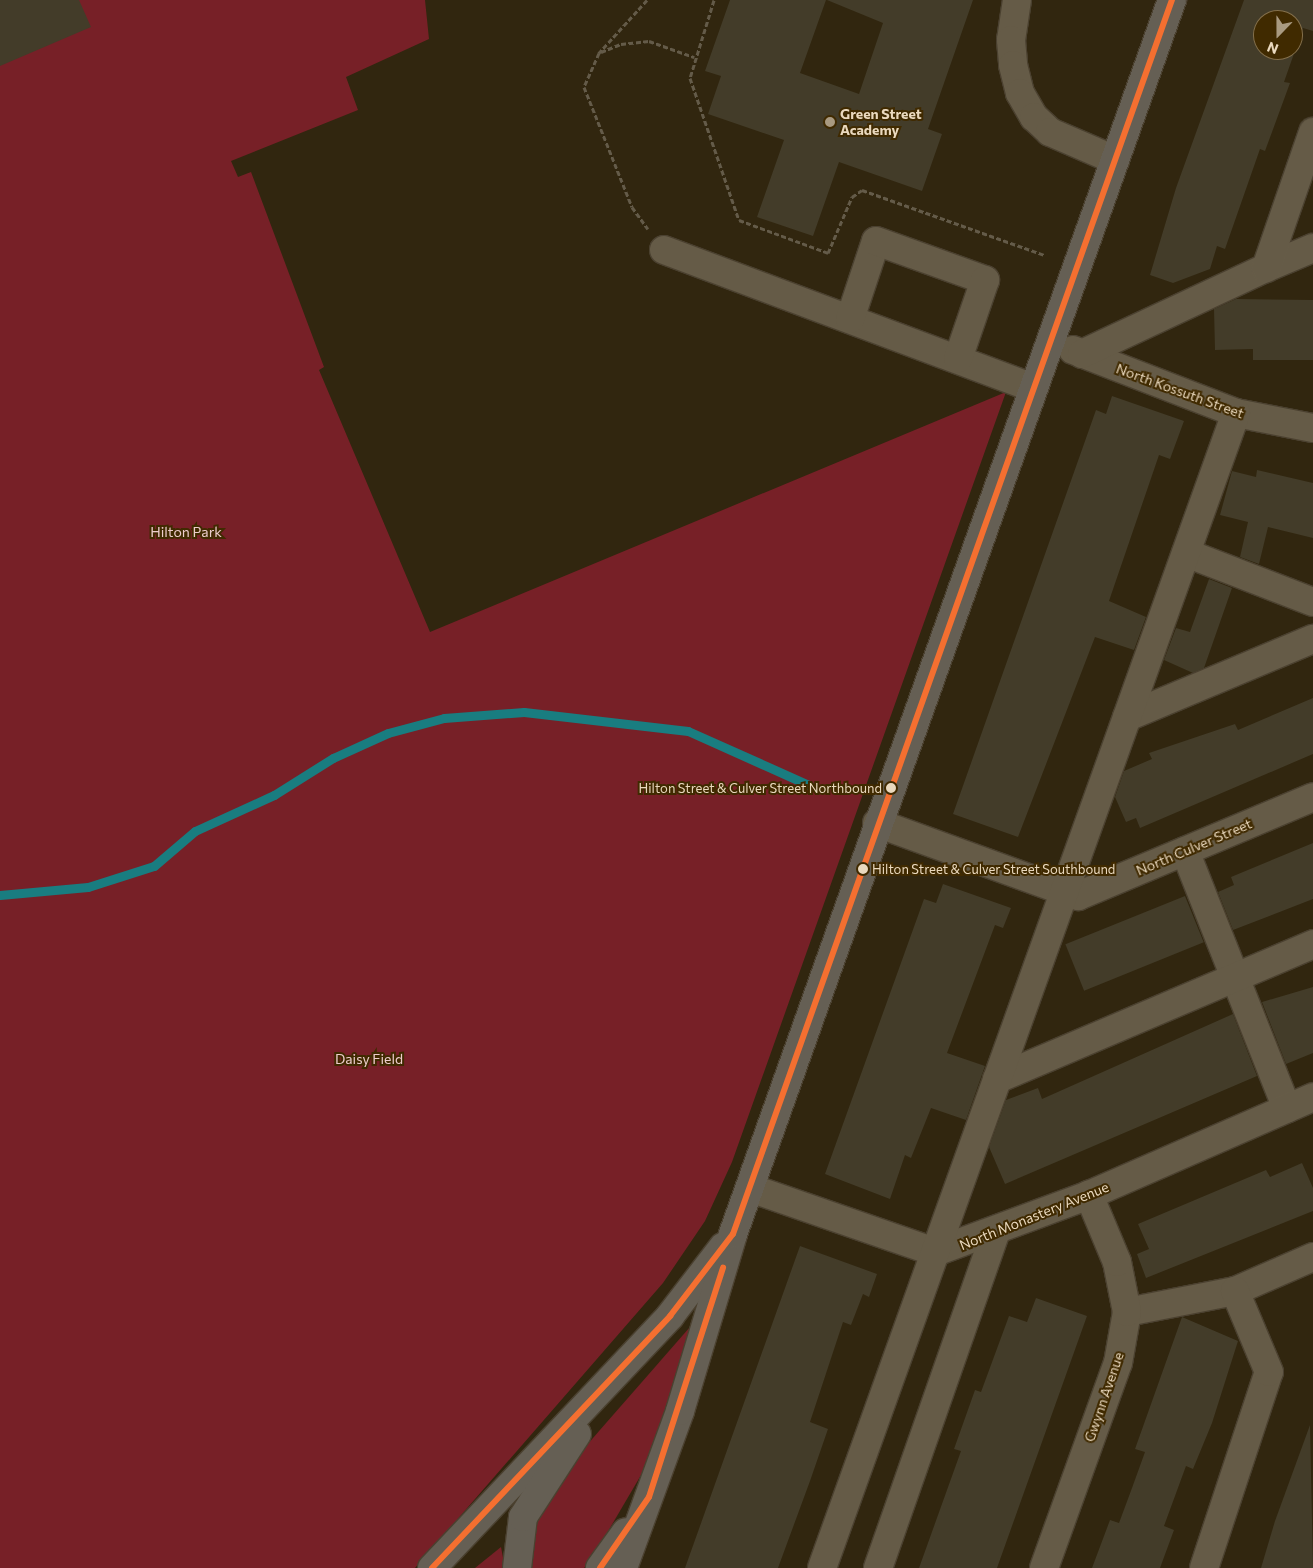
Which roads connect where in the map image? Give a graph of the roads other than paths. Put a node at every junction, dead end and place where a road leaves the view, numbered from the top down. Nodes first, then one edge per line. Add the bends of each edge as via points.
1 (1017, 0) edge
2 (1172, 0) edge
3 (1310, 149) edge
4 (1115, 160) junction
5 (657, 241) road end
6 (1313, 248) edge
7 (1266, 268) junction
8 (850, 320) junction
9 (1050, 342) junction
10 (1082, 354) junction
11 (958, 360) junction
12 (1033, 388) junction
13 (1236, 413) junction
14 (1313, 428) edge
15 (1186, 553) junction
16 (1313, 602) edge
17 (1313, 638) edge
18 (1127, 717) junction
19 (1313, 796) edge
20 (877, 823) junction
21 (1185, 851) junction
22 (1064, 891) junction
23 (1313, 944) edge
24 (1235, 977) junction
25 (998, 1078) junction
26 (1305, 1104) edge
27 (750, 1188) junction
28 (1089, 1195) junction
29 (995, 1233) junction
30 (733, 1234) junction
31 (935, 1252) junction
32 (1313, 1257) edge
33 (1235, 1291) junction
34 (1127, 1312) junction
35 (650, 1337) junction
36 (649, 1497) junction
37 (432, 1568) edge
38 (517, 1568) edge
39 (600, 1568) edge
40 (623, 1568) edge
41 (822, 1568) edge
42 (878, 1568) edge
43 (1044, 1568) edge
44 (1204, 1568) edge

1 - 4 street via 1011,40 1013,65 1020,93 1034,117 1050,132
2 - 4 main road
3 - 7 street
4 - 9 main road
5 - 8 street
6 - 7 street
7 - 10 street
8 - 11 street
8 - 11 street via 876,241 985,280
9 - 10 street, North Kossuth Street
9 - 12 main road
10 - 13 street, North Kossuth Street
11 - 12 street
12 - 20 main road
13 - 14 street, North Kossuth Street
13 - 15 street
15 - 16 street
15 - 18 street
17 - 18 street
18 - 22 street
19 - 21 street, North Culver Street
20 - 22 street, North Culver Street
20 - 27 main road
21 - 22 street, North Culver Street via 1078,896
21 - 24 street
22 - 25 street
23 - 24 street
24 - 25 street
24 - 26 street
25 - 31 street
26 - 28 street, North Monastery Avenue
27 - 30 main road
27 - 31 street
28 - 29 street, North Monastery Avenue
28 - 34 street, Gwynn Avenue via 1117,1262
29 - 31 street, North Monastery Avenue
29 - 42 street
30 - 35 main road
30 - 36 main road via 680,1411
31 - 41 street
32 - 33 street
33 - 34 street
33 - 44 street via 1269,1372
34 - 43 street, Gwynn Avenue via 1118,1363
35 - 37 main road
35 - 38 main road via 558,1460 523,1518
36 - 39 main road
36 - 40 main road

